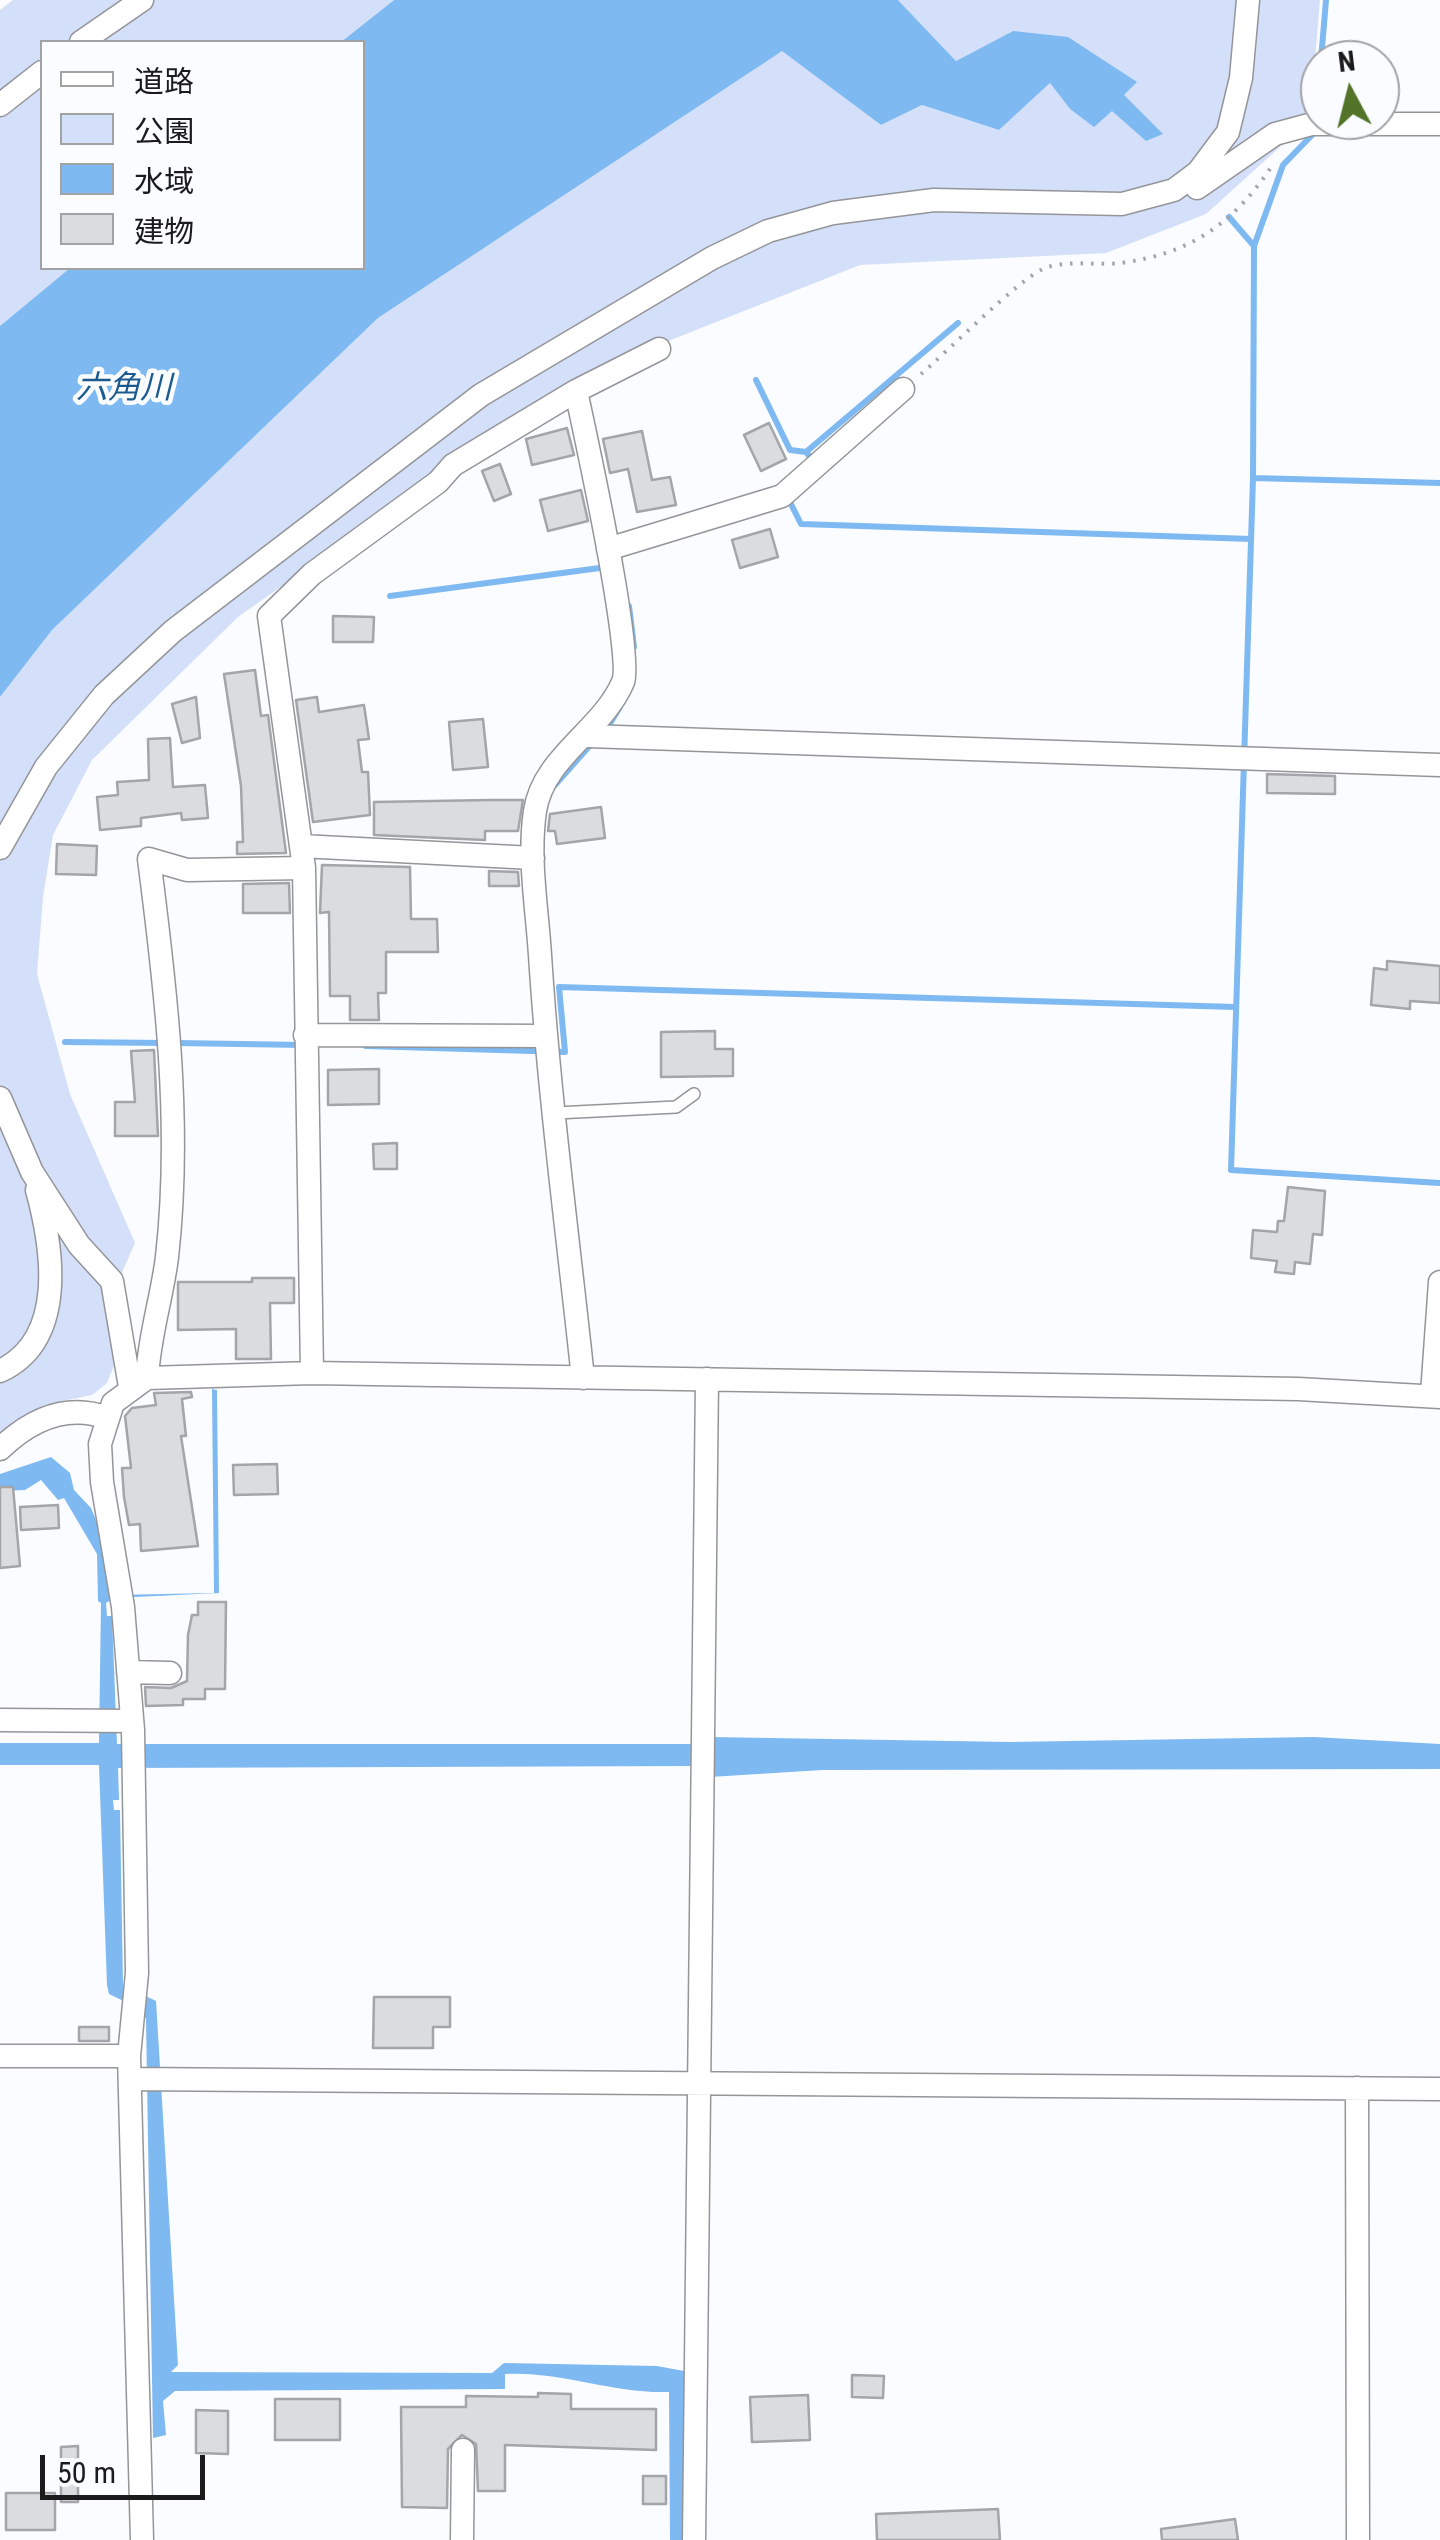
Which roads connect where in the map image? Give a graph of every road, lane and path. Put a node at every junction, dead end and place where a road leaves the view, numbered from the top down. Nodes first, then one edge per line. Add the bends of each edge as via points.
1 (142, 0) edge
2 (1248, 0) edge
3 (84, 40) edge
4 (40, 74) edge
5 (0, 105) edge
6 (1440, 124) edge
7 (1299, 127) junction
8 (1174, 190) junction
9 (659, 349) dead end
10 (903, 389) joint
11 (576, 390) junction
12 (608, 562) junction
13 (596, 736) junction
14 (1440, 765) edge
15 (0, 848) edge
16 (302, 857) junction
17 (533, 858) junction
18 (305, 1042) junction
19 (547, 1046) junction
20 (694, 1094) dead end
21 (0, 1098) edge
22 (556, 1113) junction
23 (32, 1172) junction
24 (1440, 1282) edge
25 (0, 1371) edge
26 (312, 1373) junction
27 (583, 1378) junction
28 (707, 1379) junction
29 (138, 1383) junction
30 (1436, 1396) edge
31 (108, 1418) junction
32 (0, 1449) edge
33 (128, 1672) junction
34 (170, 1672) dead end
35 (0, 1720) edge
36 (133, 1725) junction
37 (0, 2056) edge
38 (142, 2074) junction
39 (697, 2080) junction
40 (1356, 2088) junction
41 (1440, 2089) edge
42 (463, 2450) dead end
43 (142, 2540) edge
44 (462, 2540) edge
45 (694, 2540) edge
46 (1358, 2540) edge

1 - 3 street
2 - 8 street via 1242,78 1228,132 1198,172
4 - 5 street
6 - 7 street via 1336,121
7 - 8 street via 1275,134 1193,191
7 - 10 path via 1248,202 1224,224 1172,252 1041,270
8 - 15 street via 1122,204 934,200 833,213 768,231 712,258 482,395 172,631 104,695 46,767
9 - 11 street
10 - 12 street via 782,496
11 - 12 street
11 - 16 street via 453,465 312,574 269,616
12 - 13 street via 625,679
13 - 14 street
13 - 17 street via 546,775 535,809
16 - 17 street
16 - 18 street
16 - 29 street via 187,870 149,859 173,1126 167,1259
17 - 19 street
18 - 19 street
18 - 26 street
19 - 22 street
20 - 22 lane via 676,1107
21 - 23 street
22 - 27 street
23 - 25 street via 47,1247 46,1324 36,1344
23 - 29 street via 79,1244 112,1280
24 - 30 street
26 - 27 street
26 - 29 street
27 - 28 street
28 - 30 street
28 - 39 street
29 - 31 street via 114,1403
31 - 32 street via 85,1410 47,1416
31 - 33 street via 100,1444 102,1482
33 - 34 street
33 - 36 street
35 - 36 street
36 - 38 street via 132,1999
37 - 38 street
38 - 39 street
38 - 43 street
39 - 40 street
39 - 45 street
40 - 41 street
40 - 46 street
42 - 44 street

